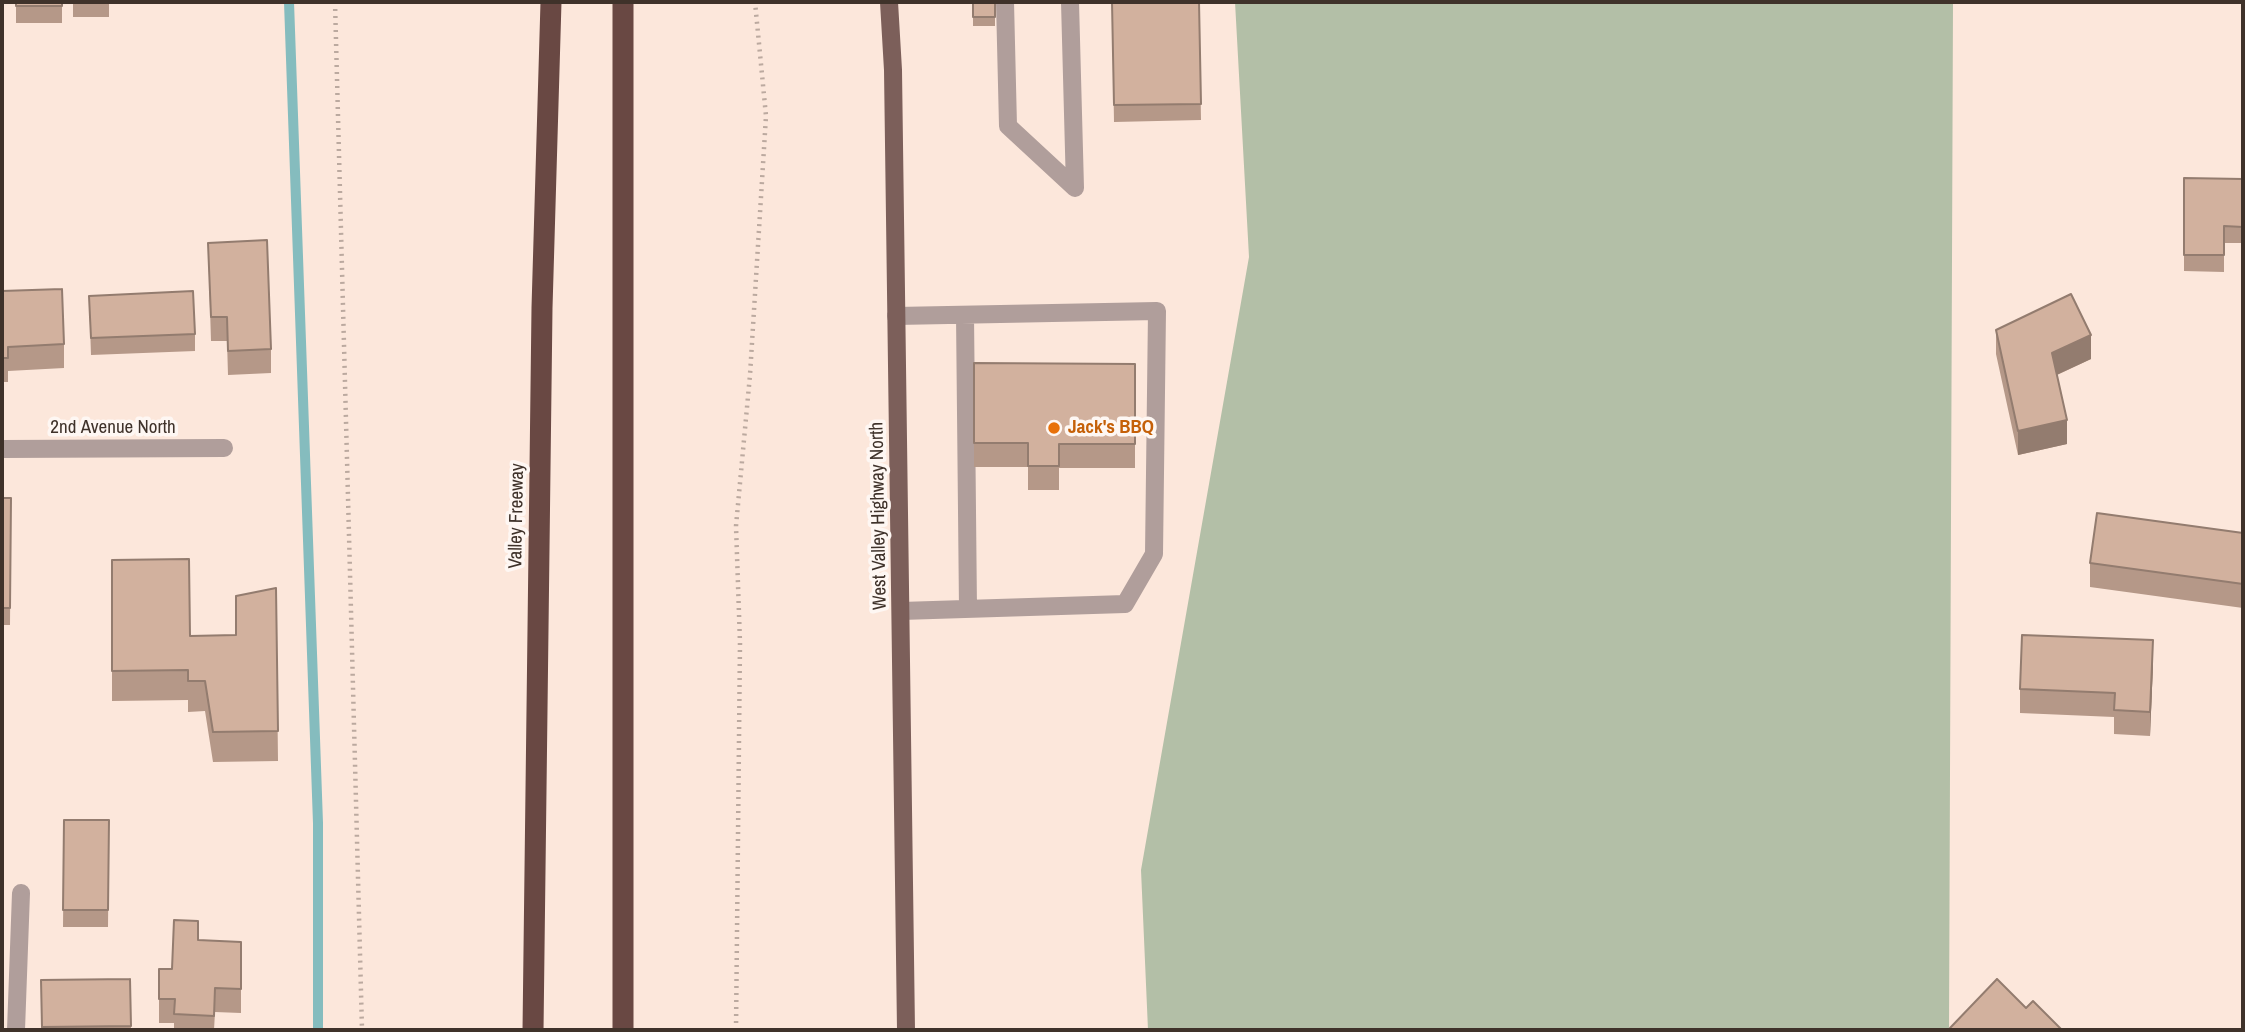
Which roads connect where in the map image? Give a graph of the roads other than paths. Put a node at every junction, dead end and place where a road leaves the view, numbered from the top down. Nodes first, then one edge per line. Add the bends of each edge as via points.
1 (551, 2) edge
2 (623, 2) edge
3 (889, 2) edge
4 (1005, 2) edge
5 (1070, 2) edge
6 (965, 315) junction
7 (897, 316) junction
8 (224, 448) dead end
9 (2, 449) edge
10 (968, 609) junction
11 (901, 611) junction
12 (20, 893) dead end
13 (16, 1030) edge
14 (533, 1030) edge
15 (623, 1030) edge
16 (906, 1030) edge

1 - 14 highway, Valley Freeway via 542,308
2 - 15 highway
3 - 7 main road, West Valley Highway North
4 - 5 street via 1007,126 1075,188
6 - 7 street
6 - 10 street
6 - 10 street via 1157,311 1154,554 1125,604
7 - 11 main road, West Valley Highway North
8 - 9 street, 2nd Avenue North
10 - 11 street
11 - 16 main road, West Valley Highway North
12 - 13 street

